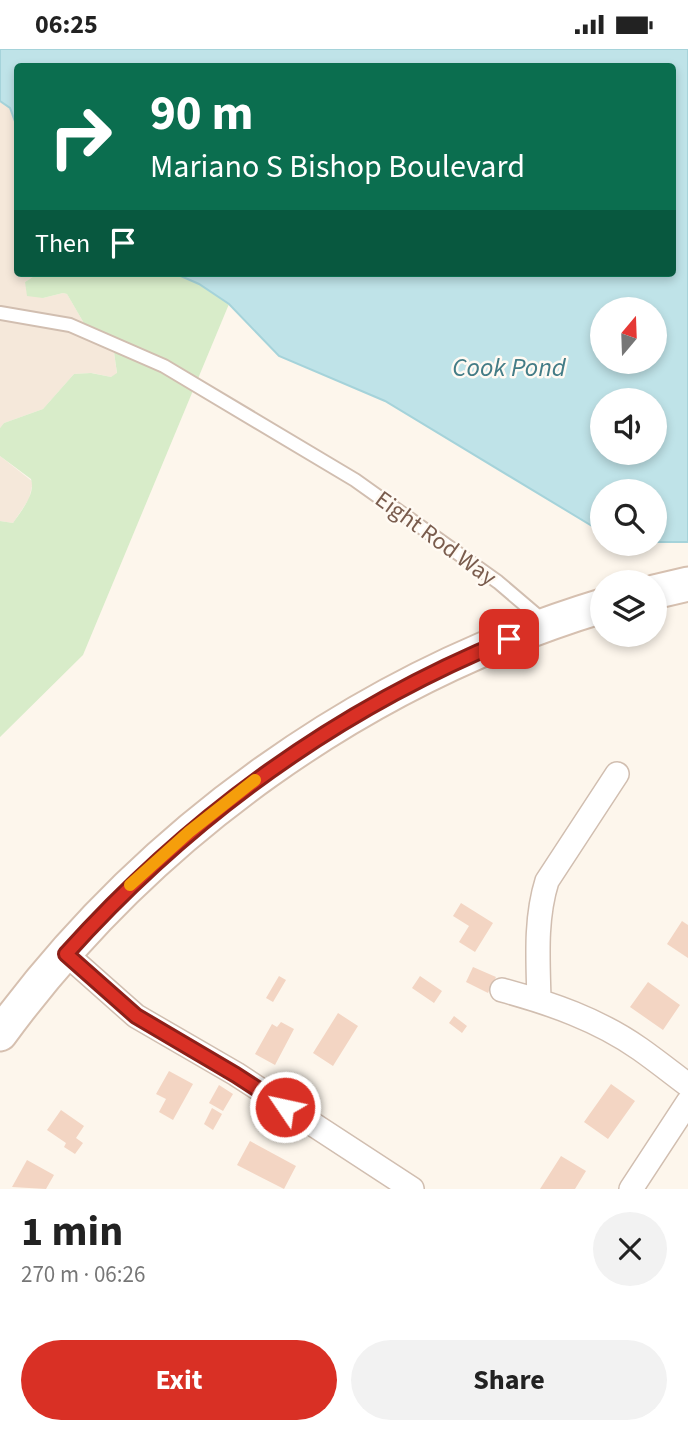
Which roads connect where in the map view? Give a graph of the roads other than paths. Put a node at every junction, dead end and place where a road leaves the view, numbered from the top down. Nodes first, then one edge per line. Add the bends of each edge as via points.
1 (0, 313) edge
2 (688, 584) edge
3 (667, 588) edge
4 (590, 611) edge
5 (548, 625) junction
6 (617, 774) dead end
7 (66, 954) junction
8 (502, 991) dead end
9 (539, 1000) junction
10 (0, 1034) edge
11 (688, 1085) edge
12 (688, 1102) edge
13 (412, 1189) edge
14 (631, 1189) edge

1 - 5 lane, Eight Rod Way via 69,325 164,366 355,479 498,582
2 - 3 main road
4 - 5 main road
5 - 7 main road via 418,680 280,763 165,853
6 - 9 street via 547,881 539,921
7 - 10 main road
7 - 13 street via 136,1016
8 - 9 street
9 - 11 street via 611,1031
12 - 14 street

